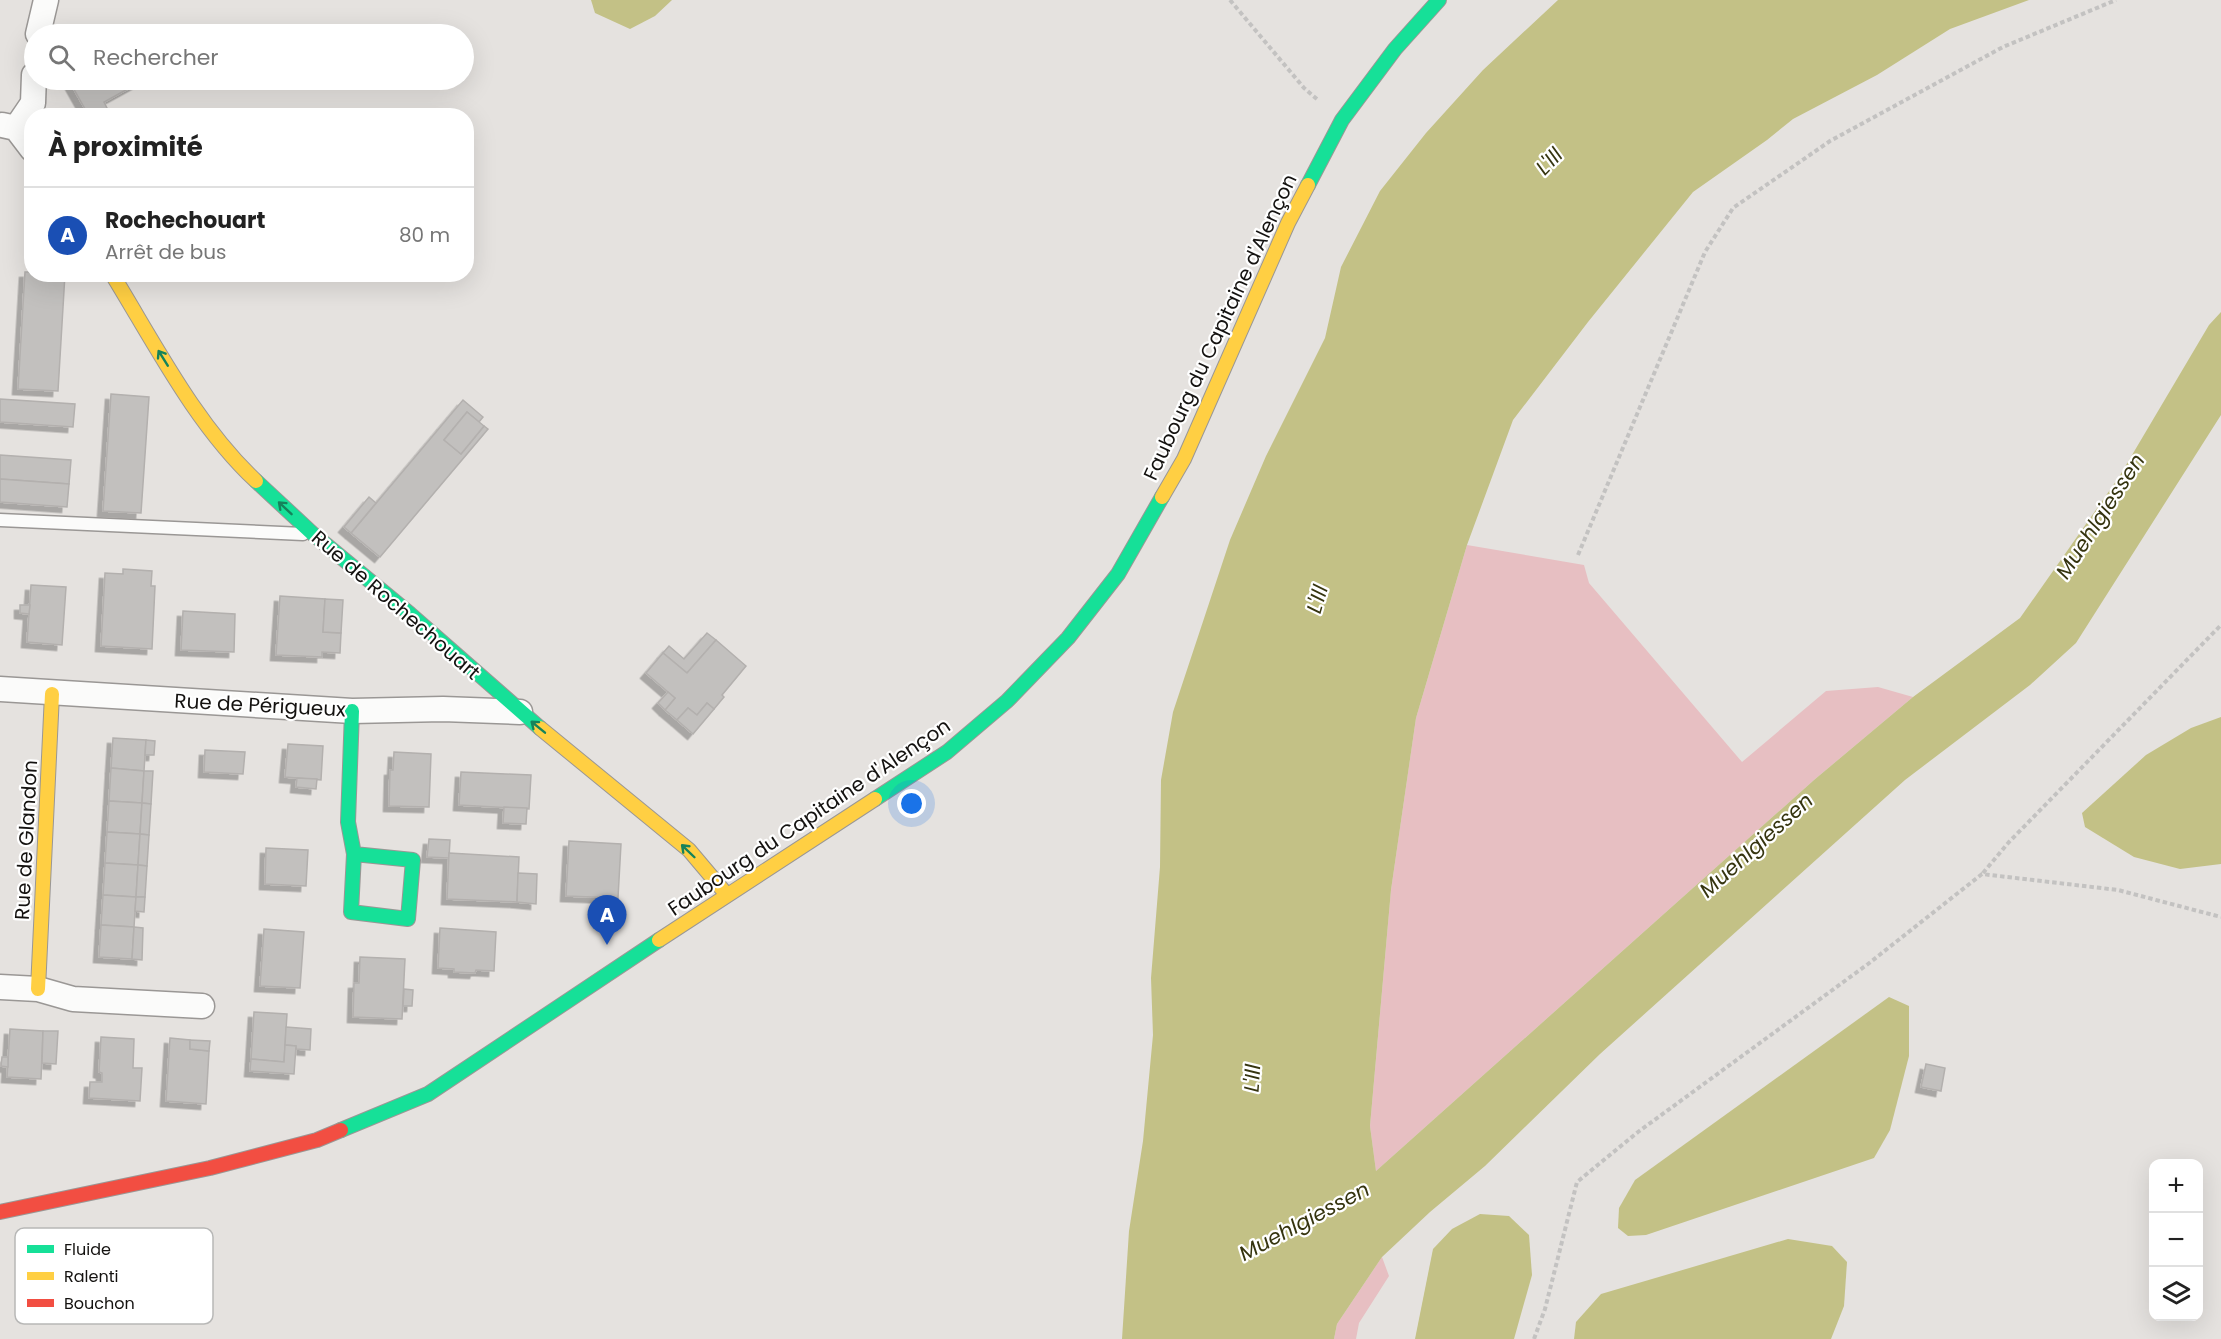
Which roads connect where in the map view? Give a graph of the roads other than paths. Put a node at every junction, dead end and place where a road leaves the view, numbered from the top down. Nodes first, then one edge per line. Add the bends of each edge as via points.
1 (46, 0) edge
2 (1438, 0) edge
3 (40, 24) edge
4 (33, 90) edge
5 (28, 108) edge
6 (24, 111) edge
7 (8, 126) edge
8 (24, 141) edge
9 (117, 282) edge
10 (0, 520) edge
11 (313, 534) junction
12 (0, 689) edge
13 (52, 694) junction
14 (352, 711) junction
15 (519, 712) junction
16 (354, 854) junction
17 (726, 895) junction
18 (0, 987) edge
19 (38, 989) junction
20 (202, 1006) dead end
21 (0, 1212) edge

1 - 3 street
2 - 17 main road, Faubourg du Capitaine d'Alençon via 1342,120 1288,223 1184,459 1118,574 1068,638 1007,701 947,752
4 - 5 street via 33,103
6 - 7 street
7 - 8 street
11 -> 9 main road, Rue de Rochechouart via 241,467 218,440
10 - 11 lane
11 - 15 main road, Rue de Rochechouart
12 - 13 street, Rue de Périgueux
13 - 14 street, Rue de Périgueux
13 - 19 main road, Rue de Glandon
14 - 15 street, Rue de Périgueux via 443,708
14 - 16 main road via 348,822
17 -> 15 main road, Rue de Rochechouart via 689,850
16 - 16 main road via 351,912 408,919 414,860
17 - 21 main road, Faubourg du Capitaine d'Alençon via 428,1094 317,1140 210,1168
18 - 19 street
19 - 20 street via 73,999

